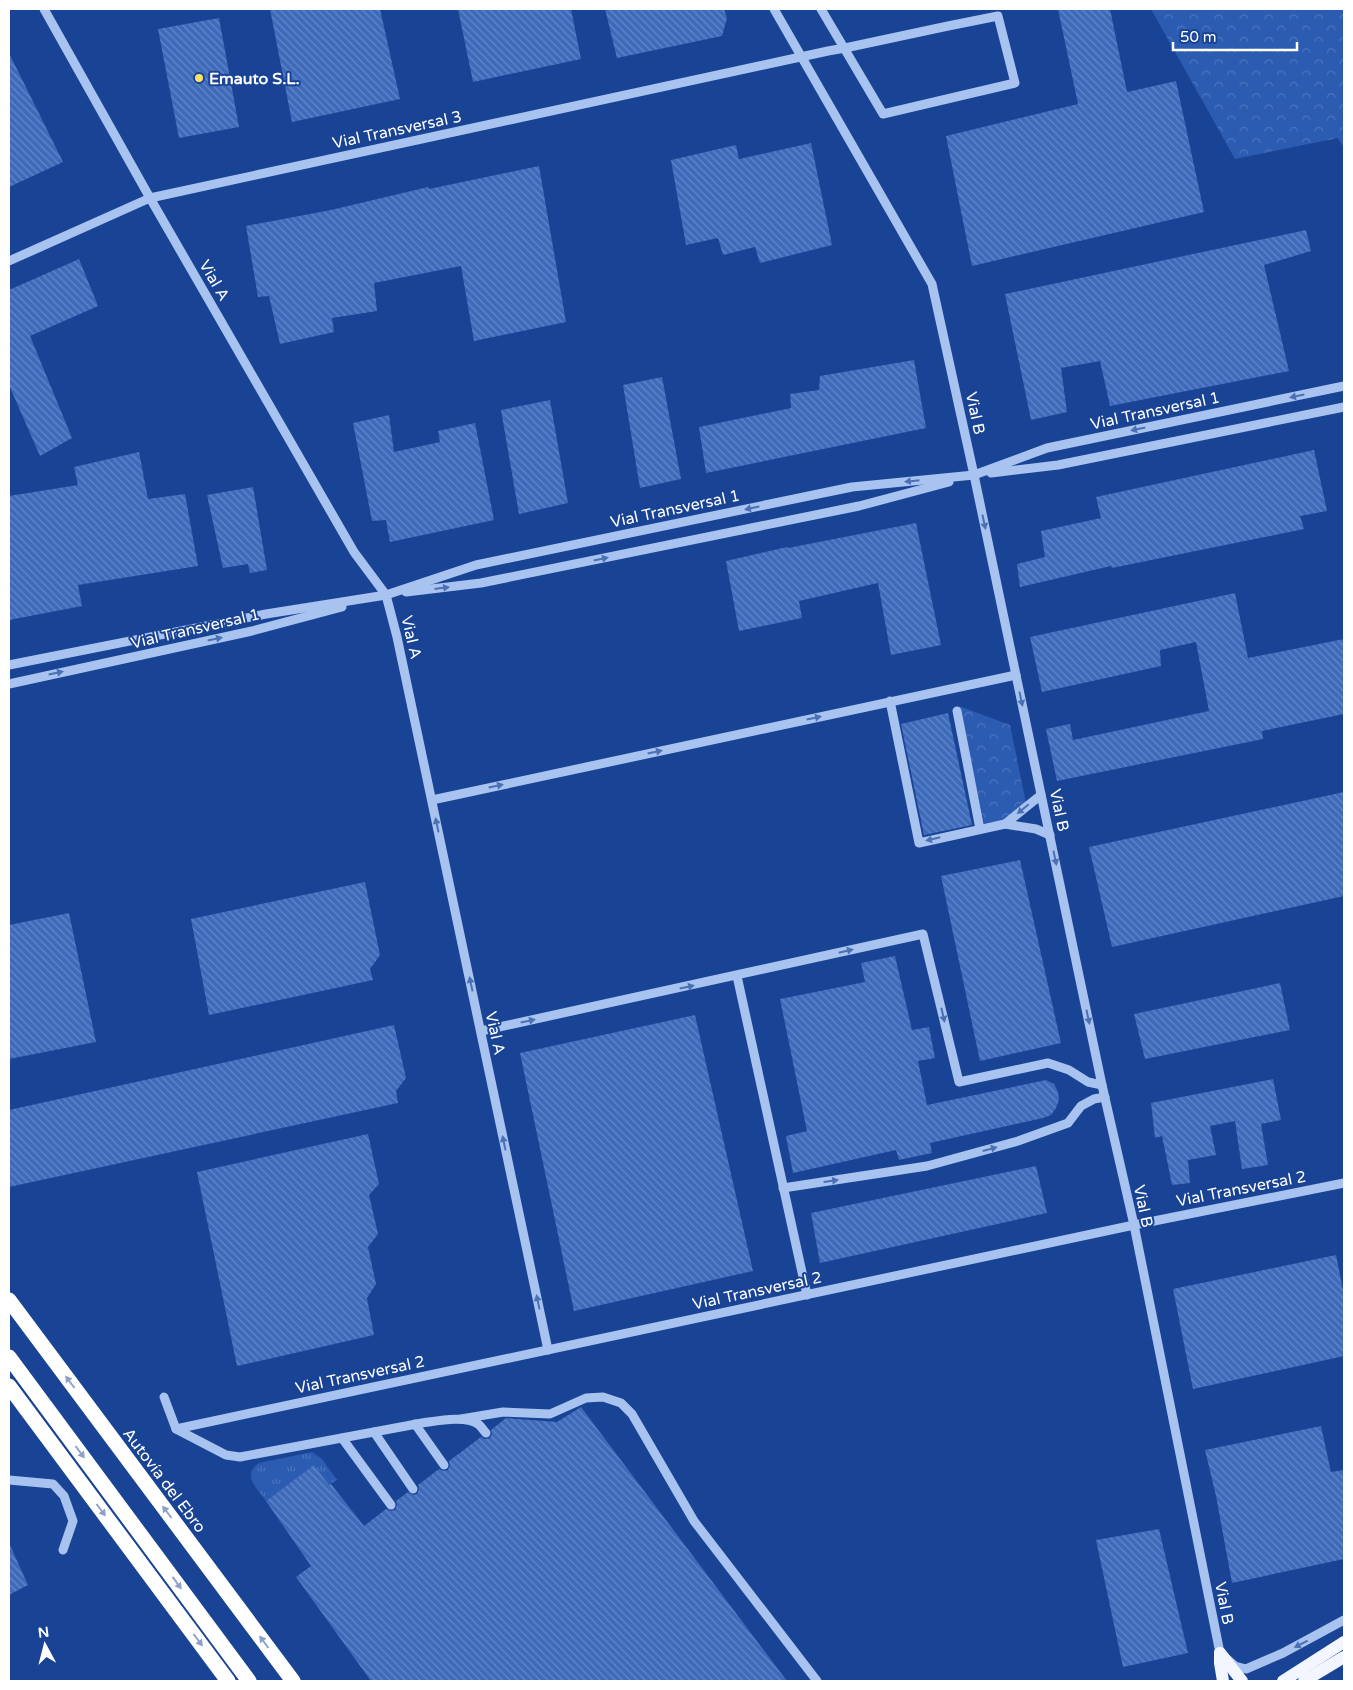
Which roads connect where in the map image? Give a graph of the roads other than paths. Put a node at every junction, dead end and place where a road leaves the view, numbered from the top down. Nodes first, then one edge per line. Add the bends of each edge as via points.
1 (44, 9) edge
2 (774, 9) edge
3 (821, 9) edge
4 (845, 48) junction
5 (802, 57) junction
6 (150, 198) junction
7 (9, 261) edge
8 (1344, 386) edge
9 (1344, 406) edge
10 (974, 475) junction
11 (386, 594) junction
12 (9, 665) edge
13 (1016, 675) junction
14 (9, 684) edge
15 (890, 701) junction
16 (957, 711) dead end
17 (1041, 795) junction
18 (432, 800) junction
19 (1005, 824) junction
20 (980, 829) junction
21 (1050, 835) junction
22 (737, 976) junction
23 (481, 1031) junction
24 (1102, 1085) junction
25 (1105, 1097) junction
26 (1344, 1183) edge
27 (783, 1188) junction
28 (1134, 1225) junction
29 (807, 1294) junction
30 (9, 1300) edge
31 (548, 1350) junction
32 (9, 1357) edge
33 (9, 1386) edge
34 (164, 1397) dead end
35 (461, 1419) junction
36 (415, 1424) junction
37 (176, 1429) junction
38 (374, 1432) junction
39 (486, 1433) dead end
40 (342, 1438) junction
41 (444, 1465) dead end
42 (9, 1480) edge
43 (413, 1489) dead end
44 (391, 1505) dead end
45 (63, 1550) dead end
46 (1344, 1620) edge
47 (1344, 1636) edge
48 (1344, 1642) edge
49 (1220, 1653) junction
50 (1321, 1656) junction
51 (1344, 1657) edge
52 (228, 1681) edge
53 (249, 1681) edge
54 (293, 1681) edge
55 (817, 1681) edge
56 (1223, 1681) edge
57 (1242, 1681) edge
58 (1283, 1681) edge
59 (1304, 1681) edge

1 - 6 street, Vial A
2 - 5 street, Vial B
3 - 4 street
4 - 4 street via 998,16 1015,83 883,114
4 - 5 street, Vial Transversal 3
5 - 6 street, Vial Transversal 3
5 - 10 street, Vial B via 932,284
6 - 7 street, Vial Transversal 3
6 - 11 street, Vial A via 354,552
8 -> 10 street, Vial Transversal 1 via 1047,448
9 - 10 street, Vial Transversal 1 via 1058,465
11 -> 10 street, Vial Transversal 1 via 490,582 859,506
10 -> 11 street, Vial Transversal 1 via 852,487 476,565
10 -> 13 street, Vial B
11 - 12 street, Vial Transversal 1 via 266,614
14 -> 11 street, Vial Transversal 1 via 252,631
11 - 18 street, Vial A
13 - 15 street
13 -> 17 street, Vial B
18 -> 15 street
20 -> 15 street via 919,842
16 - 20 street
17 -> 19 street
17 - 21 street, Vial B
23 -> 18 street, Vial A
19 - 20 street
19 - 21 street via 1036,829
21 -> 24 street, Vial B
23 -> 22 street
22 -> 24 street via 923,934 959,1082 1048,1063 1069,1070 1088,1082
22 - 27 street
31 -> 23 street, Vial A
24 - 25 street, Vial B
27 -> 25 street via 927,1166 1018,1141 1068,1123 1081,1106
25 - 28 street, Vial B
26 - 28 street, Vial Transversal 2
27 - 29 street
28 - 29 street, Vial Transversal 2
28 - 49 street, Vial B
29 - 31 street, Vial Transversal 2
54 -> 30 highway, Autovía del Ebro
31 - 37 street, Vial Transversal 2
32 -> 53 highway
33 -> 52 highway
34 - 37 street
35 - 36 street
35 - 39 street via 478,1424
35 - 55 street via 503,1412 550,1414 586,1398 603,1397 621,1403 632,1414 694,1521
36 - 38 street
36 - 41 street
37 - 40 street via 226,1455 240,1457
38 - 40 street
38 - 43 street
40 - 44 street
42 - 45 street via 54,1484 64,1496 73,1521
46 -> 49 street via 1246,1669 1235,1666
47 - 50 main road
48 - 50 main road
49 - 56 main road
49 - 57 main road
50 - 58 main road
51 - 59 main road

